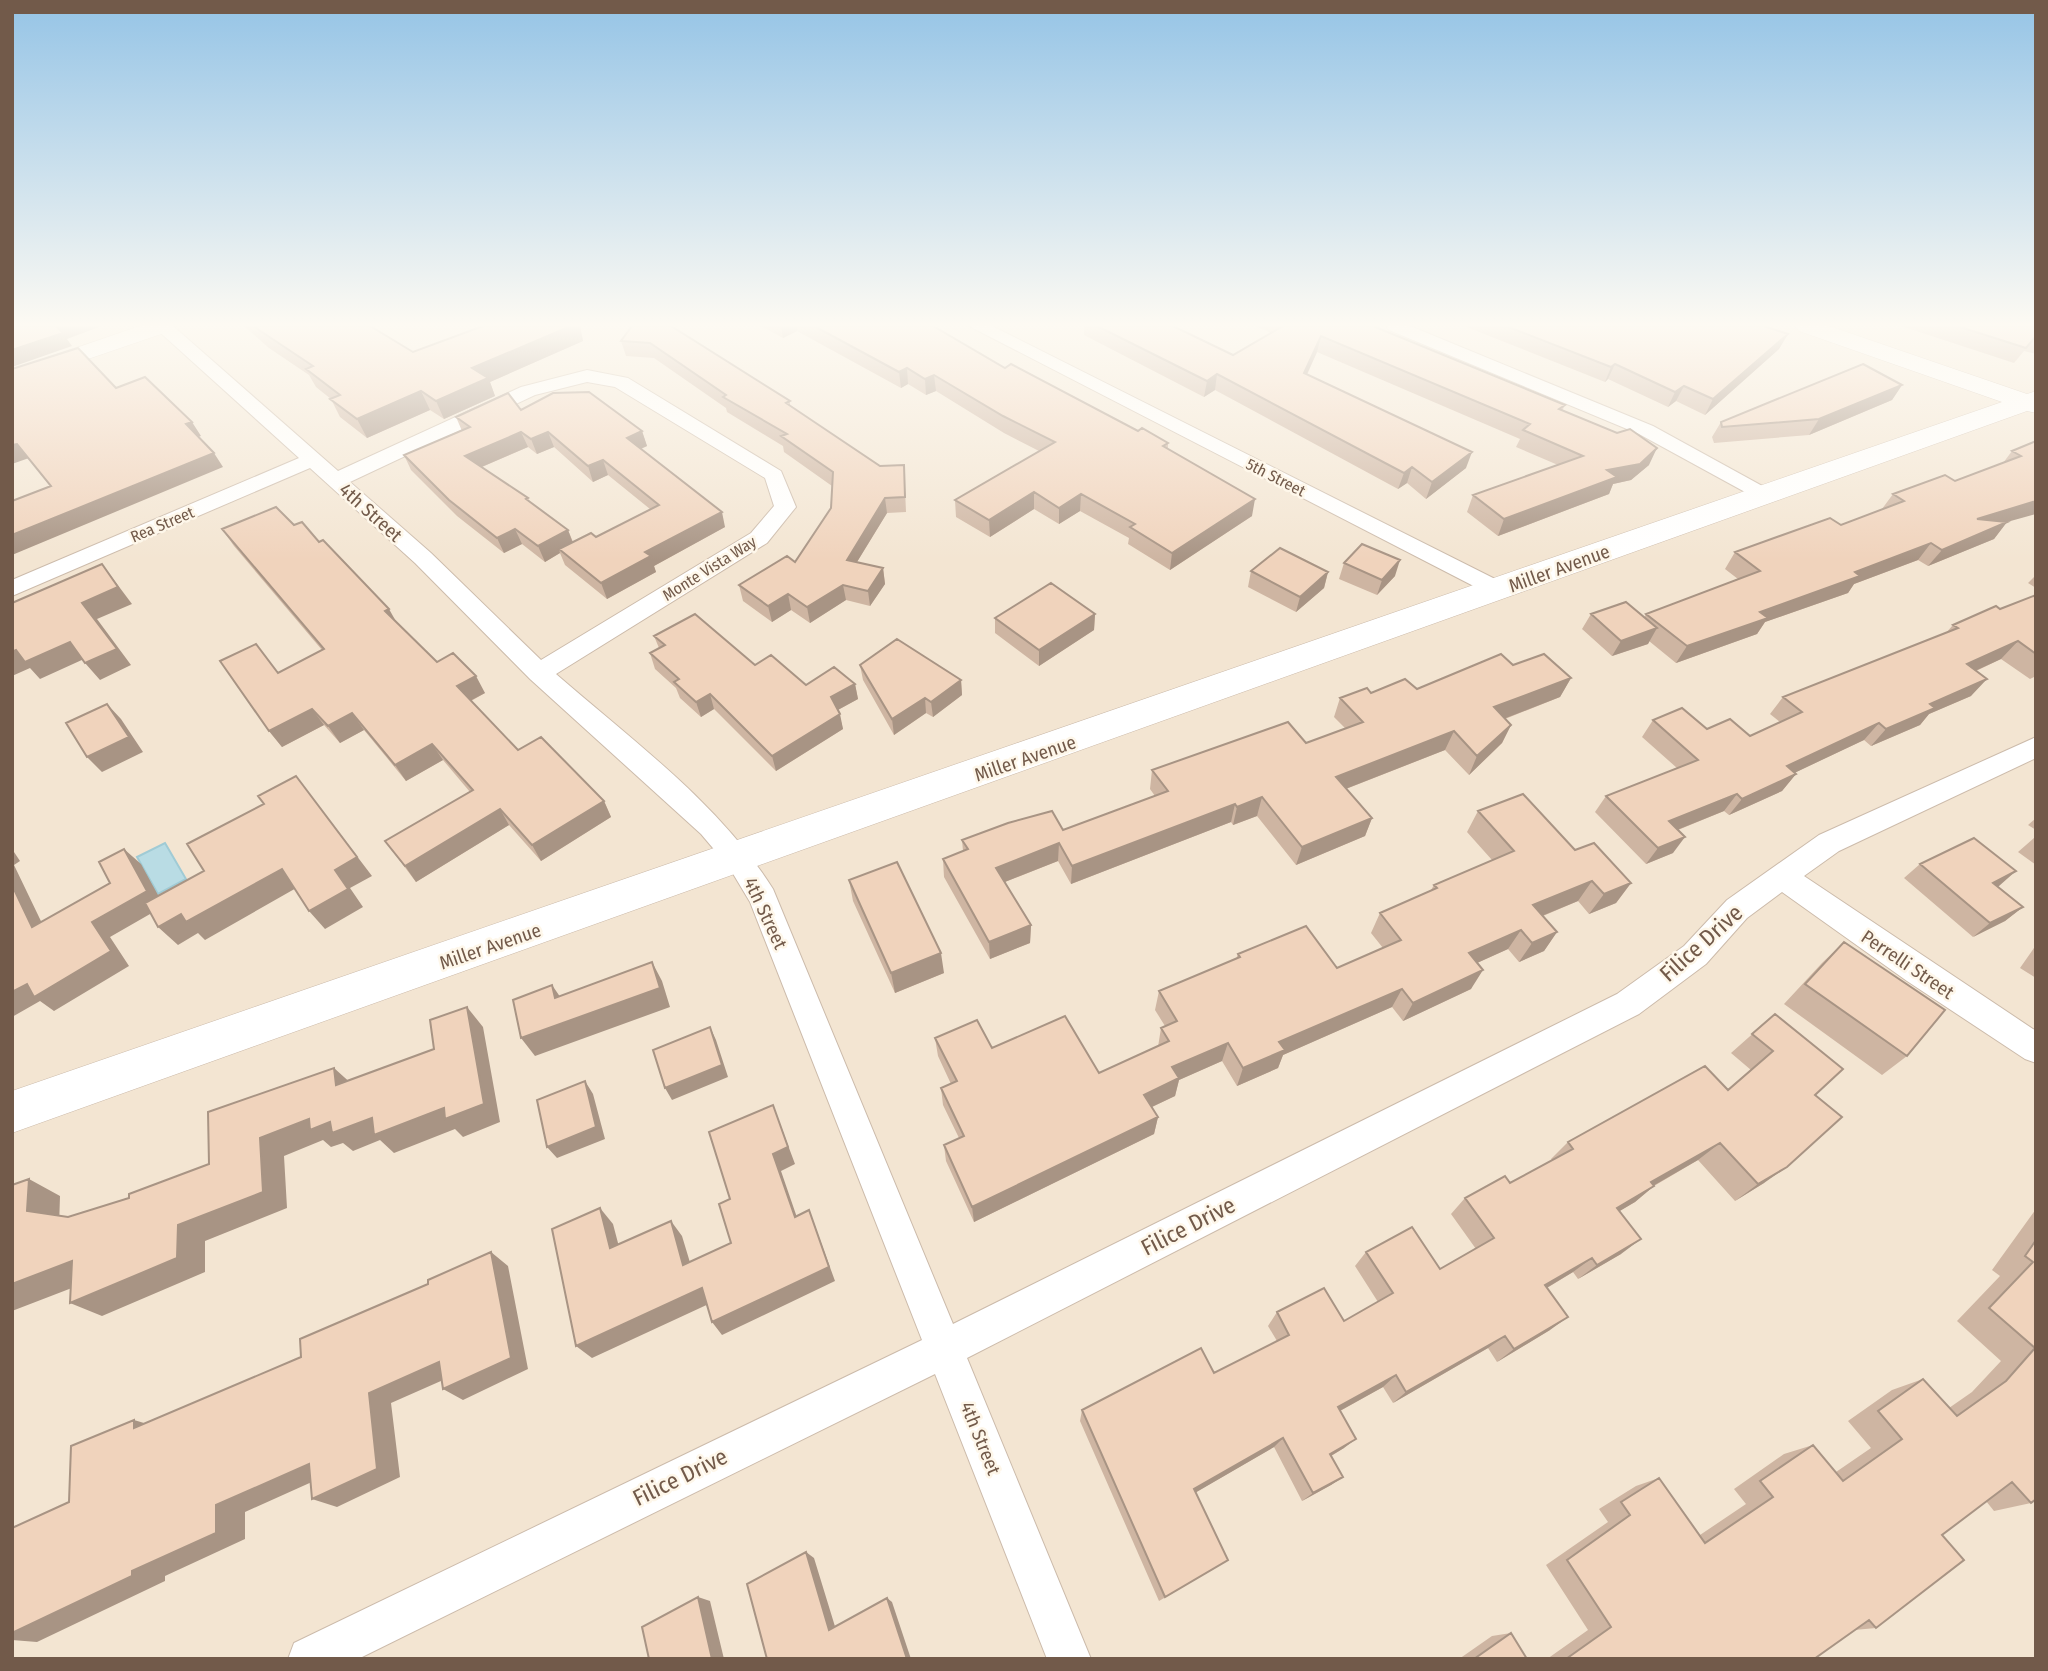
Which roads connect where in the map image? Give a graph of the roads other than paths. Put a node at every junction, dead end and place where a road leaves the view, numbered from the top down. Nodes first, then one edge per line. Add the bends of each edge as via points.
1 (249, 404) edge
2 (500, 404) edge
3 (657, 404) edge
4 (1132, 404) edge
5 (1583, 404) edge
6 (2027, 404) edge
7 (312, 460) junction
8 (336, 481) junction
9 (1764, 493) junction
10 (12, 589) edge
11 (1499, 590) junction
12 (539, 673) junction
13 (2036, 747) edge
14 (739, 859) junction
15 (1783, 877) junction
16 (2036, 1048) edge
17 (12, 1112) edge
18 (946, 1347) junction
19 (310, 1659) edge
20 (1069, 1659) edge

1 - 7 street, 4th Street
2 - 8 street, Monte Vista Way
3 - 12 street, Monte Vista Way via 774,475 785,507 760,538
4 - 11 street, 5th Street
5 - 9 street via 1646,430
6 - 9 street, Miller Avenue
7 - 8 street, 4th Street
7 - 10 street, Rea Street
8 - 12 street, 4th Street via 423,558
9 - 11 street, Miller Avenue
11 - 14 street, Miller Avenue
12 - 14 street, 4th Street via 711,826
13 - 15 street, Filice Drive via 1829,843
14 - 17 street, Miller Avenue
14 - 18 street, 4th Street via 763,898
15 - 16 street, Perrelli Street
15 - 18 street, Filice Drive via 1737,909 1695,955 1628,1004
18 - 19 street, Filice Drive
18 - 20 street, 4th Street

